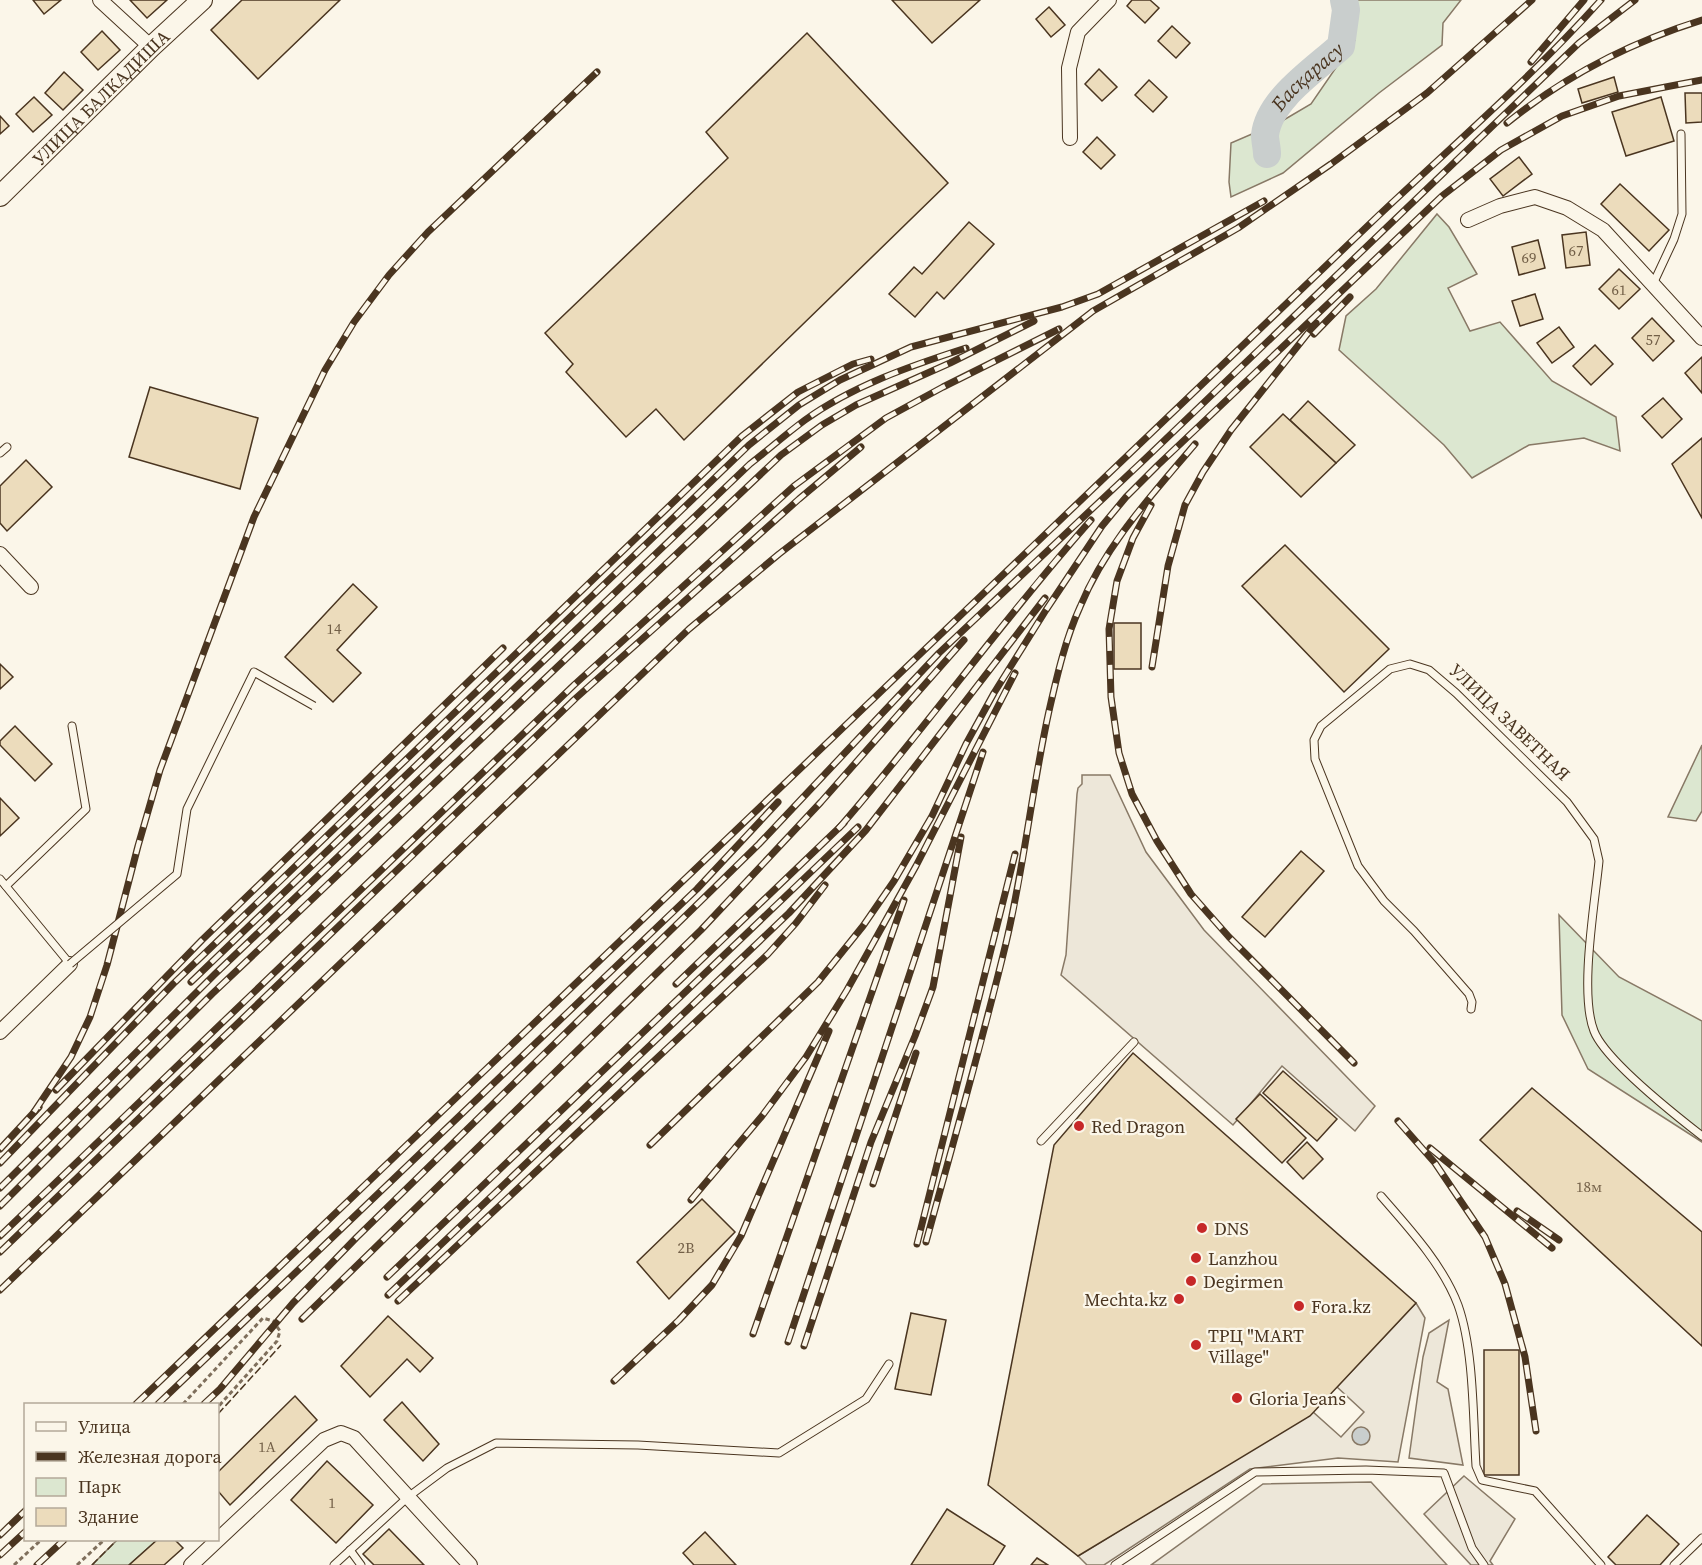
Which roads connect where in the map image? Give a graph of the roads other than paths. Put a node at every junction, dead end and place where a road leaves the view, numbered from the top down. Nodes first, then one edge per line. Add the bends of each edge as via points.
1 (100, 0) edge
2 (202, 0) edge
3 (1109, 0) edge
4 (151, 47) junction
5 (1681, 134) dead end
6 (1070, 138) dead end
7 (0, 196) edge
8 (1468, 220) dead end
9 (1653, 284) junction
10 (1702, 338) edge
11 (7, 447) dead end
12 (0, 453) edge
13 (0, 554) edge
14 (31, 587) dead end
15 (314, 706) dead end
16 (72, 726) dead end
17 (0, 879) edge
18 (6, 886) junction
19 (70, 964) junction
20 (1471, 1009) dead end
21 (0, 1032) edge
22 (1134, 1042) dead end
23 (1702, 1136) edge
24 (1041, 1141) dead end
25 (1382, 1196) dead end
26 (889, 1364) dead end
27 (408, 1497) junction
28 (1702, 1538) edge
29 (219, 1539) edge
30 (217, 1541) edge
31 (350, 1550) junction
32 (191, 1565) edge
33 (334, 1565) edge
34 (361, 1565) edge
35 (470, 1565) edge
36 (1115, 1565) edge
37 (1484, 1565) edge
38 (1601, 1565) edge
39 (1674, 1565) edge

1 - 4 street
2 - 4 street, УЛИЦА БАЛКАДИША
3 - 6 street via 1078,32 1069,68
4 - 7 street, УЛИЦА БАЛКАДИША
5 - 9 lane via 1682,214
8 - 9 street via 1535,197 1567,208 1603,230
9 - 10 street
11 - 12 lane
13 - 14 street
15 - 19 lane, bridge via 254,672 187,809 177,874
16 - 18 lane via 86,809
17 - 18 lane
18 - 19 lane
19 - 21 street
20 - 23 lane, УЛИЦА ЗАВЕТНАЯ via 1469,994 1384,901 1358,866 1315,759 1314,740 1321,726 1390,669 1410,664 1429,670 1456,693 1567,802 1594,839 1599,861 1587,999 1594,1031 1611,1057
22 - 24 lane
25 - 38 lane via 1431,1255 1458,1305 1468,1349 1476,1466 1482,1480 1535,1491
26 - 27 lane via 866,1399 779,1453 638,1445 496,1443 447,1468
27 - 29 street via 354,1438 340,1433 324,1440
27 - 31 lane
27 - 35 street
28 - 39 lane
30 - 32 street
31 - 33 lane
31 - 34 lane
36 - 37 lane via 1255,1472 1366,1470 1444,1473 1472,1548

